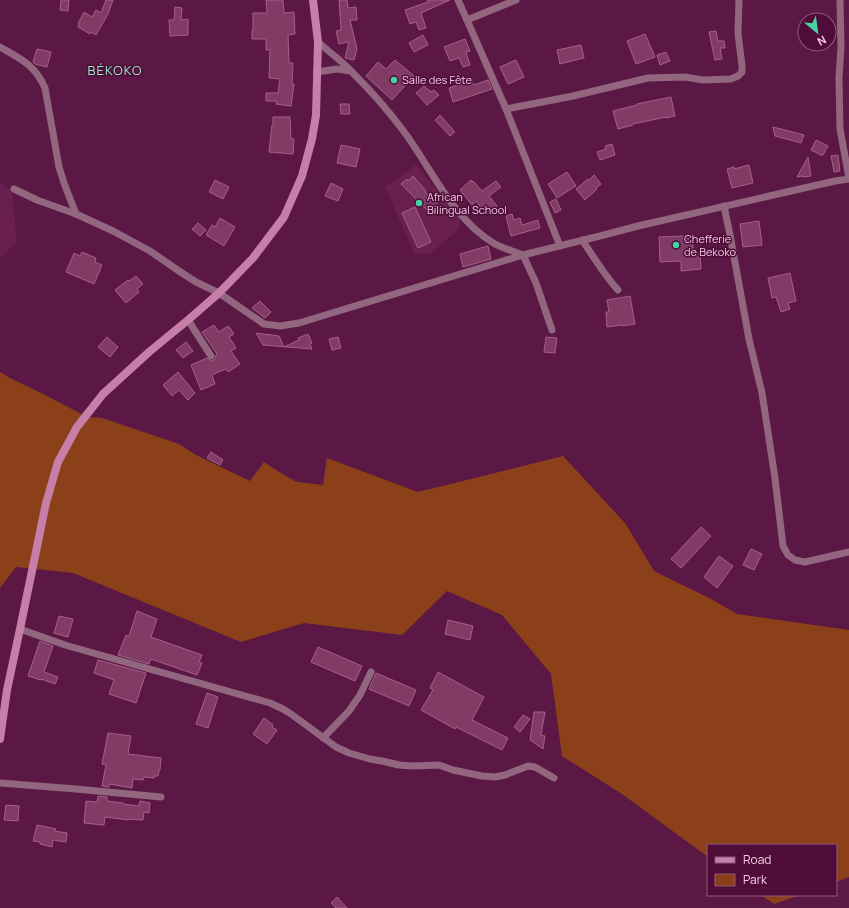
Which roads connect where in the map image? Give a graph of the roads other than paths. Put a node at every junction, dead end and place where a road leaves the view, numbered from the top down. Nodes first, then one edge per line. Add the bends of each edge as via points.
1 (312, 0) edge
2 (458, 0) edge
3 (516, 0) edge
4 (738, 0) edge
5 (840, 0) edge
6 (467, 20) junction
7 (318, 42) junction
8 (0, 48) edge
9 (351, 71) junction
10 (317, 72) junction
11 (506, 109) junction
12 (849, 178) edge
13 (14, 189) dead end
14 (724, 206) junction
15 (76, 214) junction
16 (582, 240) junction
17 (560, 246) junction
18 (523, 255) junction
19 (618, 290) dead end
20 (219, 293) junction
21 (188, 320) junction
22 (552, 330) dead end
23 (211, 356) dead end
24 (849, 552) edge
25 (20, 629) junction
26 (371, 672) dead end
27 (7, 690) junction
28 (0, 704) edge
29 (0, 738) edge
30 (323, 738) junction
31 (554, 778) dead end
32 (0, 783) edge
33 (161, 797) dead end

1 - 7 main road
2 - 6 street
3 - 6 street
4 - 11 street via 742,66 742,72 738,76 710,80 685,77 648,78
5 - 12 street via 840,129
6 - 11 street
7 - 9 street
7 - 10 main road
8 - 15 street via 23,60 34,70 45,88 59,167
9 - 10 street via 337,69
9 - 18 street via 404,131 438,185 469,223 495,244
10 - 20 main road via 316,115 312,139 302,176 284,218 253,258
11 - 17 street
12 - 14 street
13 - 15 street
14 - 16 street
14 - 24 street via 762,393 783,546 795,560 806,562
15 - 20 street via 150,251 190,278
16 - 17 street
16 - 19 street
17 - 18 street
18 - 20 street via 299,323 280,326 264,324
18 - 22 street via 536,283
20 - 21 main road
21 - 23 street
21 - 25 main road via 148,352 103,394 77,427 58,462 46,503
25 - 27 main road
25 - 30 street via 66,645 270,703 305,723
26 - 30 street via 349,711
27 - 28 street
27 - 29 main road
30 - 31 street via 349,753 399,765 439,765 495,777 528,766 535,767
32 - 33 street

